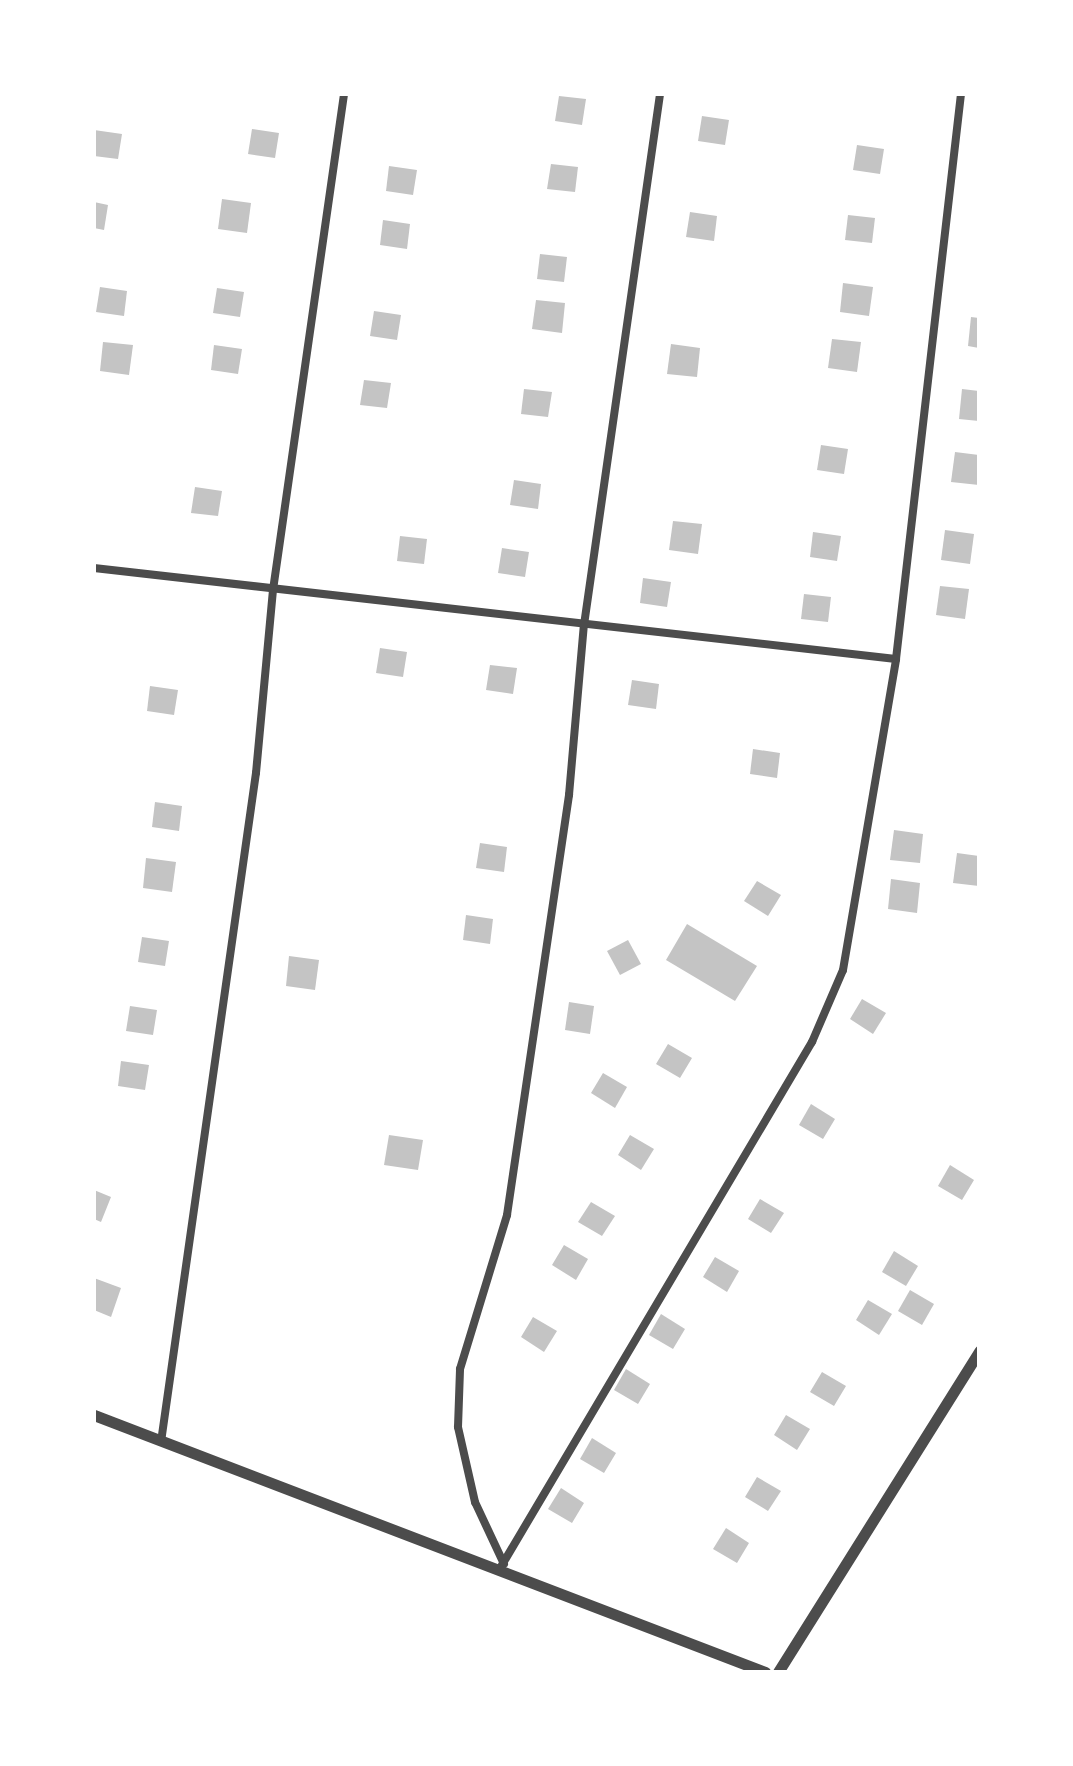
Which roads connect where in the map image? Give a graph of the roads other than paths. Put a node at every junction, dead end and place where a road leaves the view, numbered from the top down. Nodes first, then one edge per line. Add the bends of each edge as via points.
1 (344, 94) edge
2 (660, 94) edge
3 (961, 94) edge
4 (94, 568) edge
5 (273, 590) junction
6 (584, 625) junction
7 (896, 659) junction
8 (979, 1351) edge
9 (94, 1415) edge
10 (161, 1442) junction
11 (501, 1567) junction
12 (765, 1672) edge
13 (778, 1672) edge

1 - 5 street
2 - 6 street
3 - 7 street
4 - 5 street
5 - 6 street
5 - 10 street via 256,773
6 - 7 street
6 - 11 street via 569,795 507,1215 460,1369 458,1427 475,1502
7 - 11 street via 843,970 812,1042
8 - 13 street
9 - 10 street
10 - 11 street
11 - 12 street

